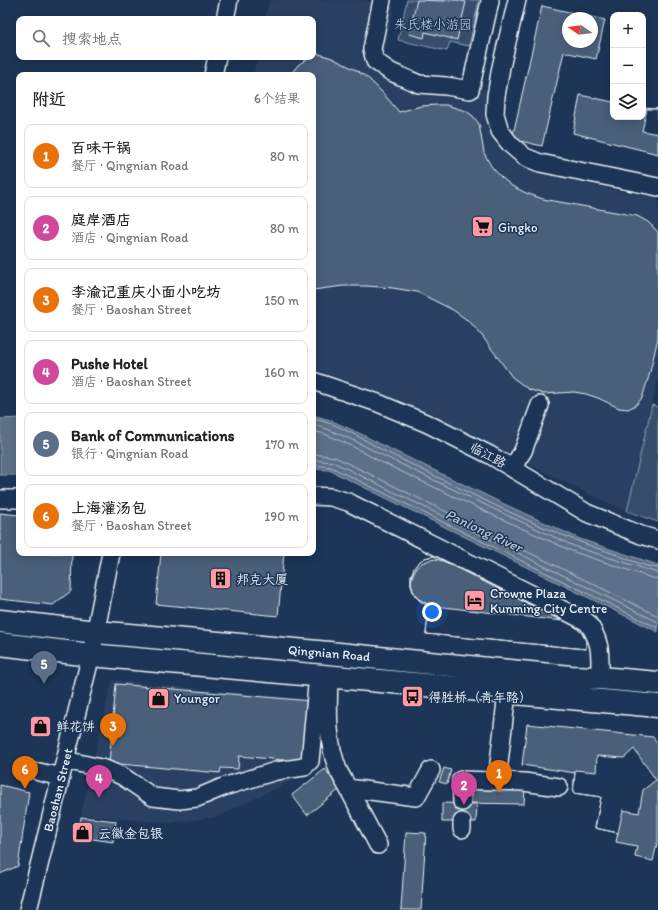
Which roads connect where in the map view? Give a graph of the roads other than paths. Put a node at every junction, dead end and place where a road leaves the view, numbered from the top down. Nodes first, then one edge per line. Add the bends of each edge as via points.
1 (229, 0) edge
2 (382, 0) edge
3 (517, 0) edge
4 (490, 1) edge
5 (226, 16) edge
6 (216, 60) edge
7 (214, 72) edge
8 (658, 186) edge
9 (316, 382) edge
10 (540, 406) dead end
11 (512, 468) junction
12 (316, 496) edge
13 (0, 499) edge
14 (16, 499) edge
15 (658, 540) edge
16 (110, 556) edge
17 (0, 621) edge
18 (96, 632) junction
19 (0, 644) edge
20 (91, 655) junction
21 (324, 676) junction
22 (600, 678) junction
23 (658, 683) edge
24 (507, 692) junction
25 (658, 706) edge
26 (63, 768) junction
27 (431, 770) dead end
28 (39, 772) dead end
29 (497, 780) junction
30 (560, 787) dead end
31 (348, 788) junction
32 (462, 802) dead end
33 (378, 845) dead end
34 (28, 910) edge

1 - 5 street
2 - 4 street via 372,49 375,61 391,72 419,84 470,90
3 - 8 street via 496,96 495,114 500,131 525,157 540,163
6 - 7 street
9 - 11 street, 临江路 via 428,424
10 - 11 street via 523,451
11 - 15 street, 临江路 via 587,513
12 - 22 street via 332,497 348,502 587,622 596,633 600,648
13 - 14 street
16 - 18 street, Baoshan Street
17 - 18 main road, Qingnian Road
18 - 20 street, Baoshan Street
18 - 22 main road, Qingnian Road
19 - 20 main road, Qingnian Road
20 - 21 main road, Qingnian Road
20 - 26 street, Baoshan Street
21 - 24 main road, Qingnian Road
21 - 26 street via 310,761 304,767 276,771 222,787 197,798 179,800 152,797 122,776 106,769
21 - 31 street via 333,752 339,772
22 - 23 main road, Qingnian Road
24 - 25 main road, Qingnian Road
24 - 29 street
26 - 28 street
26 - 34 street, Baoshan Street
27 - 31 street via 416,797
29 - 30 street
29 - 32 street via 461,780
31 - 33 street

